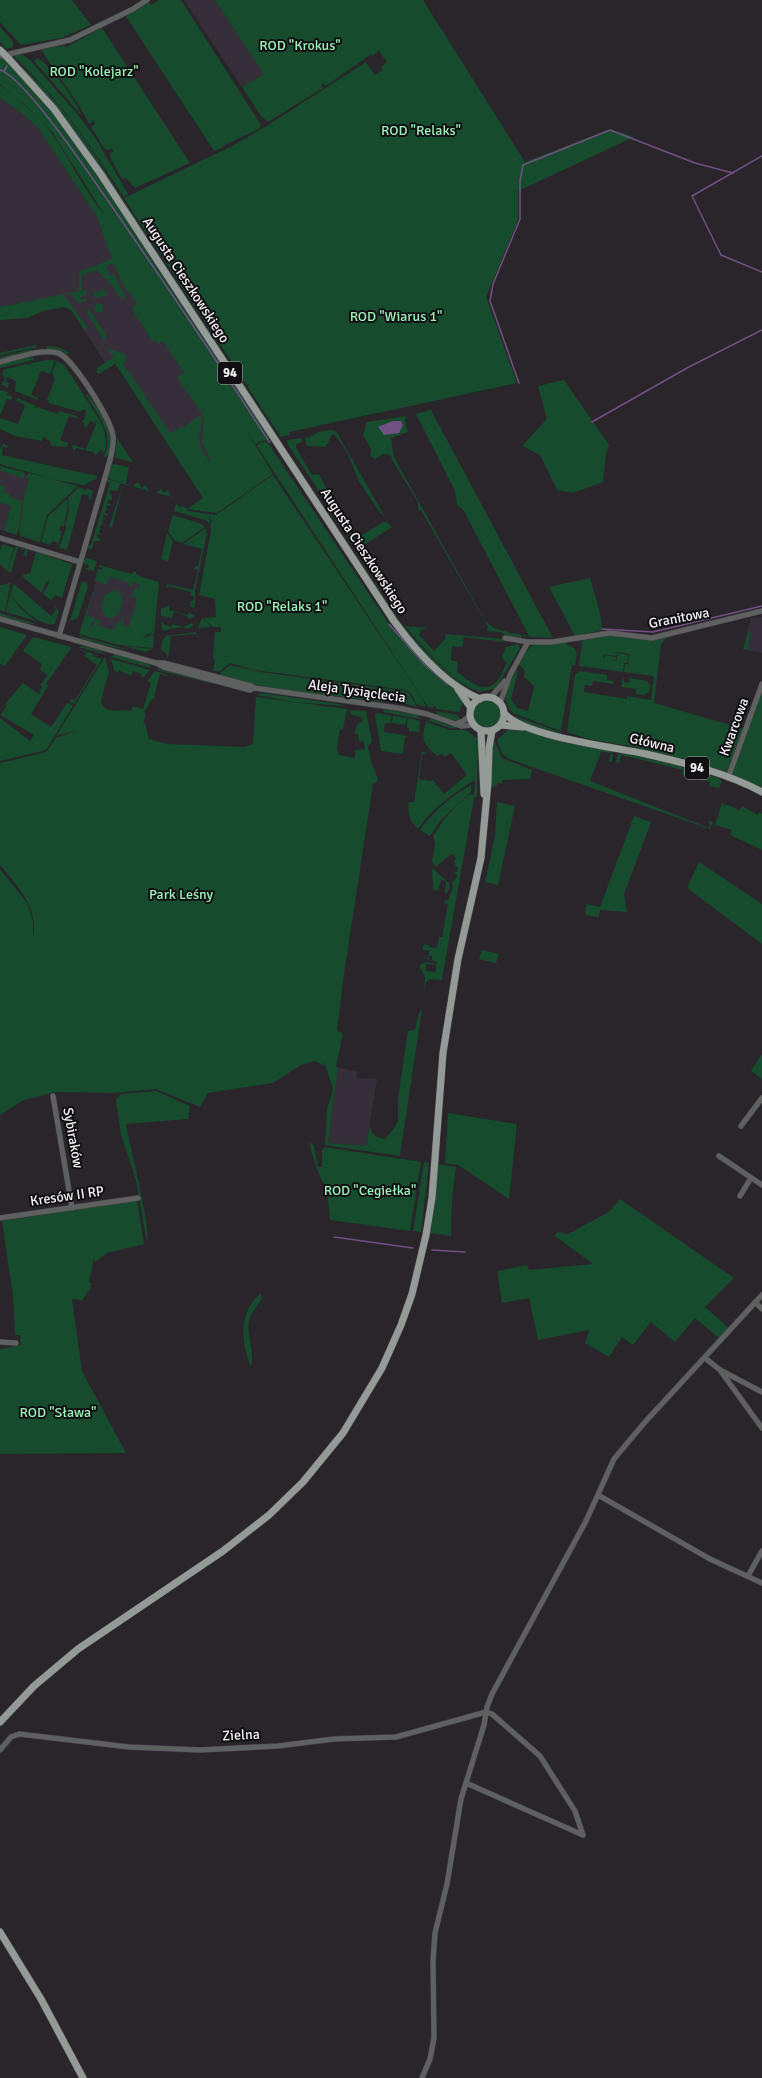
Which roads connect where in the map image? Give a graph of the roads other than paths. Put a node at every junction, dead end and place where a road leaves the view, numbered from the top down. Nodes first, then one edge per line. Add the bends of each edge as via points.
1 (147, 0) edge
2 (0, 50) edge
3 (0, 56) edge
4 (0, 362) edge
5 (0, 538) edge
6 (80, 562) junction
7 (762, 611) edge
8 (0, 618) edge
9 (59, 636) junction
10 (505, 638) dead end
11 (528, 642) junction
12 (510, 675) junction
13 (454, 684) junction
14 (762, 684) edge
15 (490, 697) junction
16 (480, 699) junction
17 (500, 703) junction
18 (472, 708) junction
19 (504, 713) junction
20 (470, 716) junction
21 (454, 724) junction
22 (474, 725) junction
23 (501, 725) junction
24 (532, 729) junction
25 (481, 730) junction
26 (492, 731) junction
27 (728, 778) junction
28 (762, 792) edge
29 (485, 801) junction
30 (53, 1096) dead end
31 (762, 1098) edge
32 (741, 1126) dead end
33 (719, 1156) dead end
34 (751, 1178) junction
35 (762, 1185) edge
36 (740, 1196) dead end
37 (138, 1198) dead end
38 (72, 1208) junction
39 (0, 1218) edge
40 (762, 1295) edge
41 (755, 1302) junction
42 (762, 1309) edge
43 (0, 1342) edge
44 (16, 1343) dead end
45 (705, 1358) junction
46 (720, 1370) junction
47 (762, 1392) edge
48 (762, 1428) edge
49 (598, 1495) junction
50 (762, 1551) edge
51 (748, 1576) junction
52 (762, 1583) edge
53 (486, 1712) junction
54 (0, 1722) edge
55 (0, 1750) edge
56 (466, 1783) junction
57 (0, 1932) edge
58 (83, 2078) edge
59 (422, 2078) edge

1 - 3 street via 70,40
2 - 13 main road, Augusta Cieszkowskiego / 94, bridge via 54,109 96,167 394,621 424,657
4 - 6 street via 46,352 57,352 66,357 101,407 111,427 114,440 112,454
5 - 6 street
6 - 9 street
7 - 11 street, Granitowa via 652,638 610,634 552,642
8 - 9 street, Aleja Tysiąclecia
9 - 21 street, Aleja Tysiąclecia via 250,690 254,688 398,708 427,714
10 - 11 street, Granitowa
11 - 12 street
12 - 15 street
12 - 17 street
13 - 16 main road, Augusta Cieszkowskiego / 94
13 - 18 main road, Augusta Cieszkowskiego / 94
14 - 27 street, Kwarcowa
15 - 16 main road
15 - 17 main road
16 - 18 main road
17 - 19 main road
18 - 20 main road
19 - 23 main road
19 - 24 main road, Główna / 94
20 - 21 street
20 - 22 main road
21 - 22 street, Aleja Tysiąclecia
22 - 25 main road
23 - 24 main road, Główna / 94
23 - 26 main road
24 - 27 main road, Główna / 94 via 569,740 650,755
25 - 26 main road
25 - 29 main road
26 - 29 main road via 488,748 488,784
27 - 28 main road, Główna / 94
29 - 54 main road via 478,872 458,959 447,1023 432,1198 426,1235 420,1266 401,1325 372,1387 343,1433 322,1460 269,1515 223,1551 78,1649 34,1686
30 - 38 street, Sybiraków
31 - 32 street
33 - 34 street
34 - 35 street
34 - 36 street
37 - 38 street, Kresów II RP
38 - 39 street, Kresów II RP
40 - 41 street
41 - 42 street
41 - 45 street
43 - 44 street
45 - 46 street
45 - 49 street via 614,1459
46 - 47 street
46 - 48 street
49 - 51 street via 710,1559
49 - 53 street via 492,1694
50 - 51 street
51 - 52 street
53 - 55 street, Zielna via 396,1737 334,1739 278,1746 200,1750 129,1746 18,1734 11,1737
53 - 56 street
53 - 56 street via 492,1714 540,1756 575,1811 583,1835
56 - 59 street via 435,1933 432,1961 434,2038 430,2060
57 - 58 main road via 41,1999

